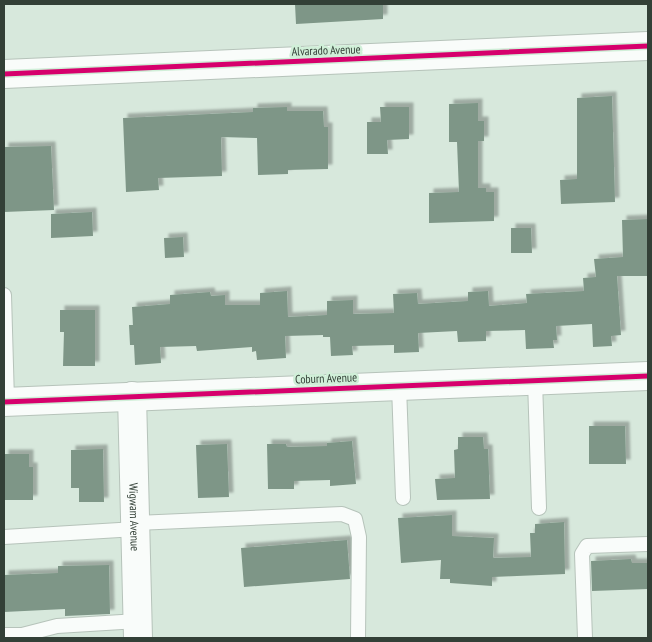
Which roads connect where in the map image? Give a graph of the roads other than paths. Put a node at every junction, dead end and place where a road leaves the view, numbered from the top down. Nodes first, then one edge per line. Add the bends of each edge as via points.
1 (648, 46) edge
2 (4, 74) edge
3 (4, 295) edge
4 (648, 376) edge
5 (535, 380) junction
6 (398, 386) junction
7 (132, 396) junction
8 (6, 402) edge
9 (403, 498) dead end
10 (539, 508) dead end
11 (136, 526) junction
12 (4, 537) edge
13 (648, 544) edge
14 (138, 630) edge
15 (4, 635) edge
16 (358, 638) edge
17 (584, 638) edge

1 - 2 street, Alvarado Avenue
3 - 8 lane
4 - 5 street, Coburn Avenue
5 - 6 street, Coburn Avenue
5 - 10 lane
6 - 7 street, Coburn Avenue
6 - 9 lane
7 - 8 street, Coburn Avenue
7 - 11 street, Wigwam Avenue
11 - 12 lane
11 - 14 street, Wigwam Avenue
11 - 16 lane via 342,514 355,519 359,537
13 - 17 lane via 587,546 582,554
14 - 15 lane via 57,626 22,635

